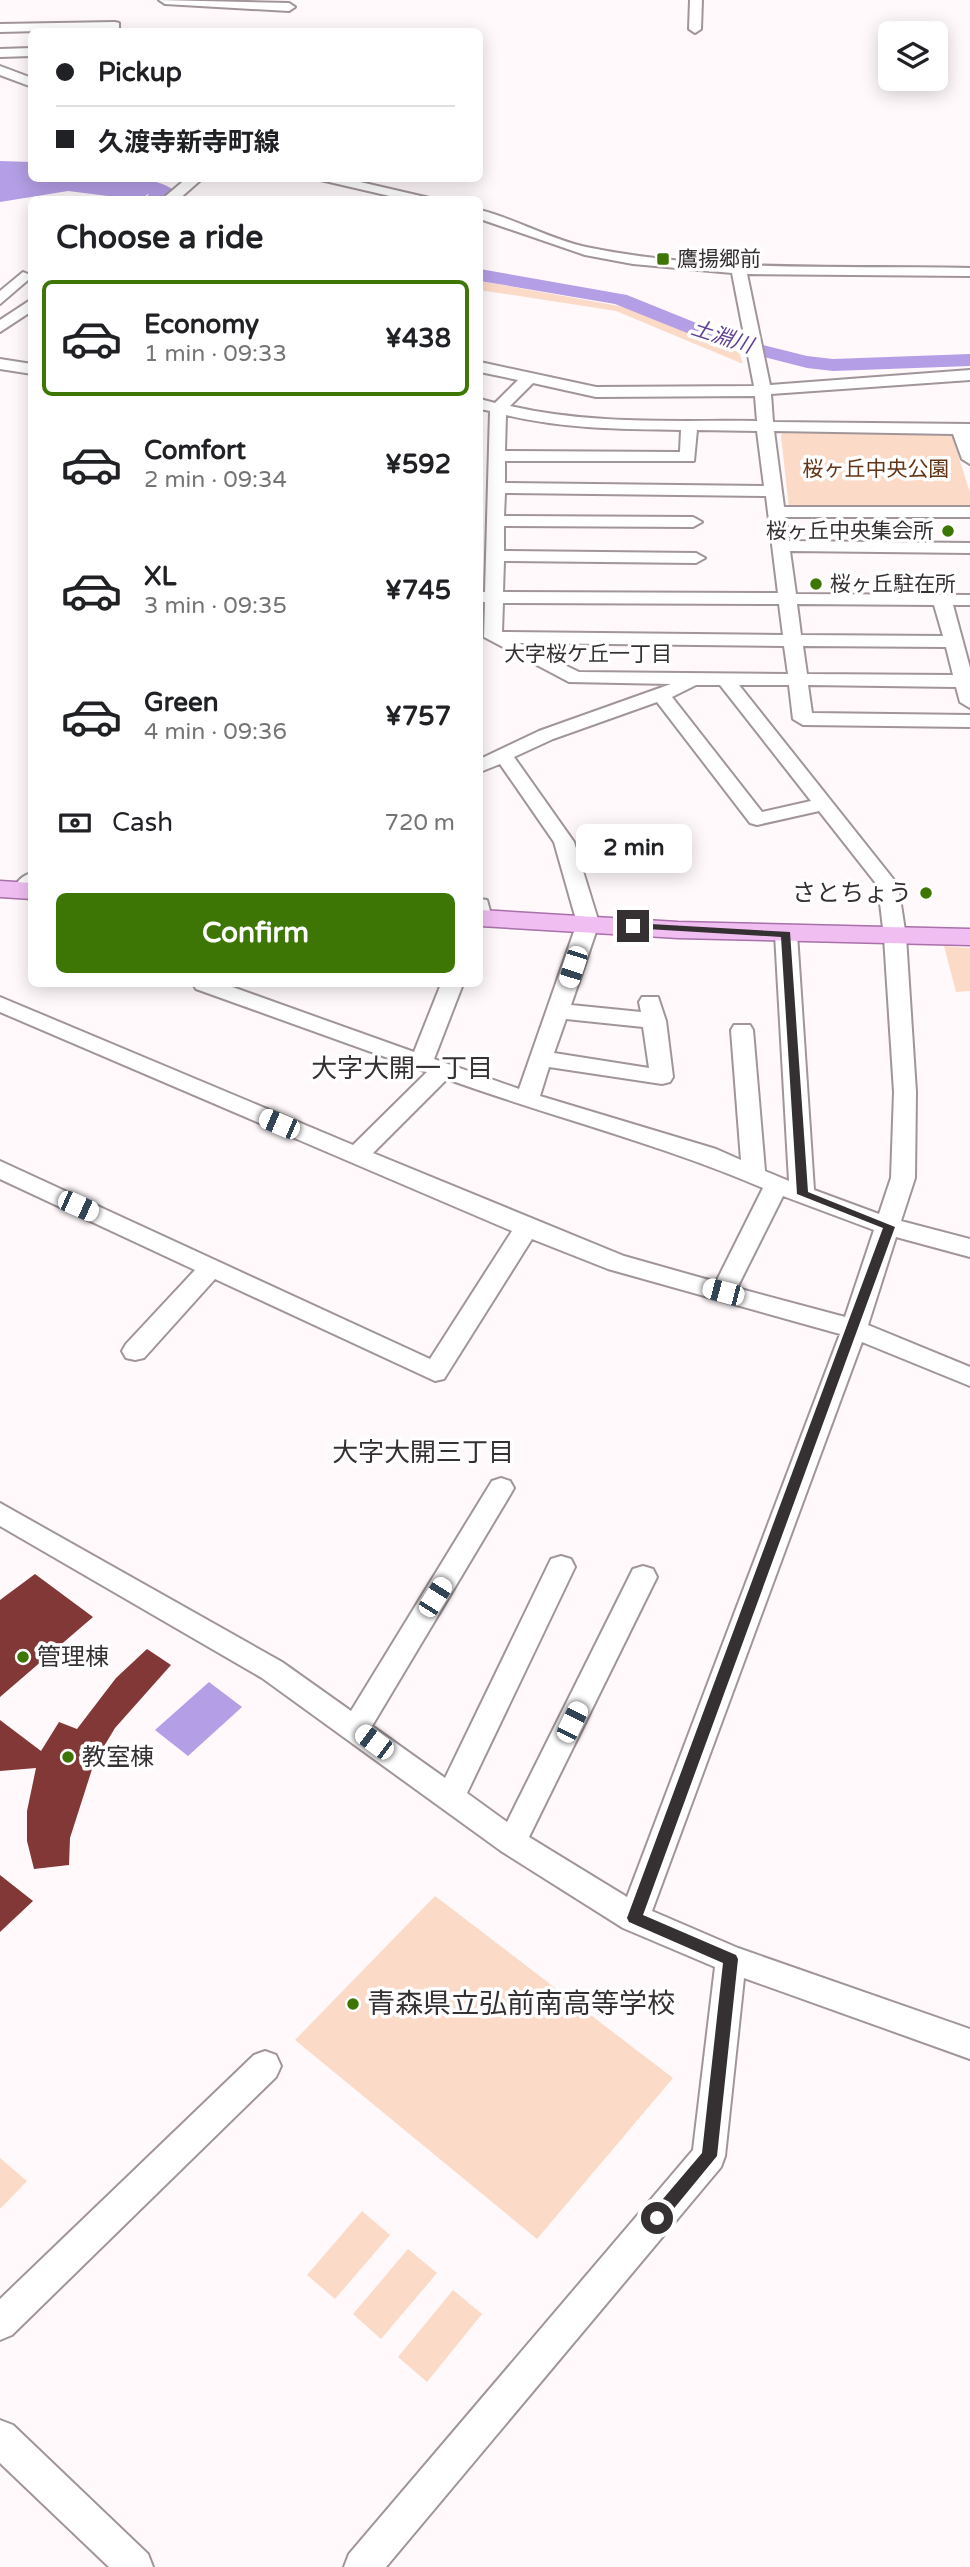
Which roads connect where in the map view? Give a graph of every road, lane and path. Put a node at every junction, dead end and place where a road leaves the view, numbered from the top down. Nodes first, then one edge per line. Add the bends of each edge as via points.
1 (165, 0) edge
2 (696, 0) edge
3 (289, 7) dead end
4 (115, 26) dead end
5 (0, 28) edge
6 (695, 29) dead end
7 (28, 52) edge
8 (0, 53) edge
9 (0, 70) edge
10 (28, 81) edge
11 (190, 182) edge
12 (339, 182) edge
13 (173, 196) edge
14 (411, 196) edge
15 (483, 215) edge
16 (739, 271) junction
17 (970, 272) edge
18 (23, 277) dead end
19 (0, 299) edge
20 (0, 306) edge
21 (27, 307) edge
22 (0, 327) edge
23 (0, 364) edge
24 (28, 368) edge
25 (483, 368) edge
26 (970, 375) edge
27 (528, 379) junction
28 (763, 391) junction
29 (483, 405) edge
30 (498, 409) junction
31 (689, 426) junction
32 (765, 426) junction
33 (965, 428) edge
34 (496, 456) junction
35 (688, 457) junction
36 (970, 459) edge
37 (495, 488) junction
38 (690, 489) junction
39 (773, 491) junction
40 (775, 512) junction
41 (970, 512) edge
42 (494, 521) junction
43 (693, 522) junction
44 (780, 546) junction
45 (970, 548) edge
46 (493, 556) junction
47 (696, 558) junction
48 (486, 597) edge
49 (701, 598) junction
50 (786, 599) junction
51 (942, 600) junction
52 (970, 600) edge
53 (486, 637) edge
54 (793, 640) junction
55 (953, 642) junction
56 (718, 678) junction
57 (797, 678) junction
58 (964, 681) junction
59 (660, 694) junction
60 (970, 702) edge
61 (970, 721) edge
62 (488, 759) edge
63 (824, 804) junction
64 (483, 918) edge
65 (588, 923) junction
66 (786, 934) junction
67 (895, 937) junction
68 (970, 937) edge
69 (212, 987) edge
70 (451, 987) edge
71 (0, 1004) edge
72 (559, 1011) junction
73 (742, 1030) dead end
74 (543, 1059) junction
75 (432, 1067) junction
76 (527, 1100) junction
77 (355, 1157) junction
78 (0, 1169) edge
79 (754, 1175) junction
80 (777, 1185) junction
81 (802, 1194) junction
82 (890, 1227) junction
83 (527, 1228) junction
84 (970, 1248) edge
85 (211, 1268) junction
86 (723, 1292) junction
87 (854, 1329) junction
88 (135, 1351) dead end
89 (970, 1377) edge
90 (501, 1488) dead end
91 (0, 1513) edge
92 (561, 1567) dead end
93 (643, 1577) dead end
94 (356, 1728) junction
95 (450, 1798) junction
96 (512, 1842) junction
97 (634, 1918) junction
98 (731, 1959) junction
99 (970, 2044) edge
100 (265, 2066) dead end
101 (0, 2323) edge
102 (0, 2438) edge
103 (135, 2567) edge
104 (362, 2567) edge

1 - 3 street
2 - 6 street
4 - 5 street
7 - 8 street
9 - 10 street
11 - 13 street
12 - 14 street
15 - 16 street via 582,251
16 - 17 street
16 - 28 street
18 - 19 street
20 - 21 street
21 - 22 street
23 - 24 street
25 - 27 street
26 - 28 street
27 - 28 street via 596,392
27 - 30 street
28 - 32 street
29 - 30 street
30 - 31 street via 584,424
30 - 34 street
31 - 32 street
31 - 35 street
32 - 33 street
32 - 39 street
33 - 36 street
34 - 35 street
34 - 37 street
35 - 38 street
37 - 38 street
37 - 42 street
38 - 39 street
38 - 43 street
39 - 40 street
40 - 41 street
40 - 44 street
42 - 43 street
42 - 46 street
43 - 47 street
44 - 45 street
44 - 50 street
46 - 47 street
46 - 48 street
47 - 49 street
48 - 49 street
48 - 53 street
49 - 50 street
50 - 51 street
50 - 54 street
51 - 52 street
51 - 55 street
53 - 54 street
53 - 56 street via 576,678
54 - 55 street
54 - 57 street
55 - 58 street
56 - 57 street
56 - 59 street
56 - 63 street
57 - 58 street
57 - 61 street via 803,719
58 - 60 street
59 - 62 street
59 - 63 street via 757,819
62 - 65 street via 564,842
63 - 67 street via 888,885
64 - 65 main road
65 - 66 main road
65 - 72 street
66 - 67 main road
66 - 81 street
67 - 68 main road
67 - 82 street via 906,1139 904,1178
69 - 75 street
70 - 75 street
71 - 77 street
72 - 74 street
72 - 74 street via 653,1011 663,1077
73 - 79 street
74 - 76 street
75 - 76 street
75 - 77 street
76 - 79 street via 708,1155
77 - 83 street
78 - 85 street
79 - 80 street
80 - 81 street
80 - 86 street
81 - 82 street
82 - 84 street
82 - 87 street
83 - 85 street via 435,1372
83 - 86 street via 617,1263
85 - 88 street
86 - 87 street
87 - 89 street
87 - 97 street
90 - 94 street
91 - 94 street via 272,1670
92 - 95 street
93 - 96 street
94 - 95 street
95 - 96 street
96 - 97 street
97 - 98 street
98 - 99 street
98 - 104 street via 709,2156
100 - 101 street
102 - 103 street

